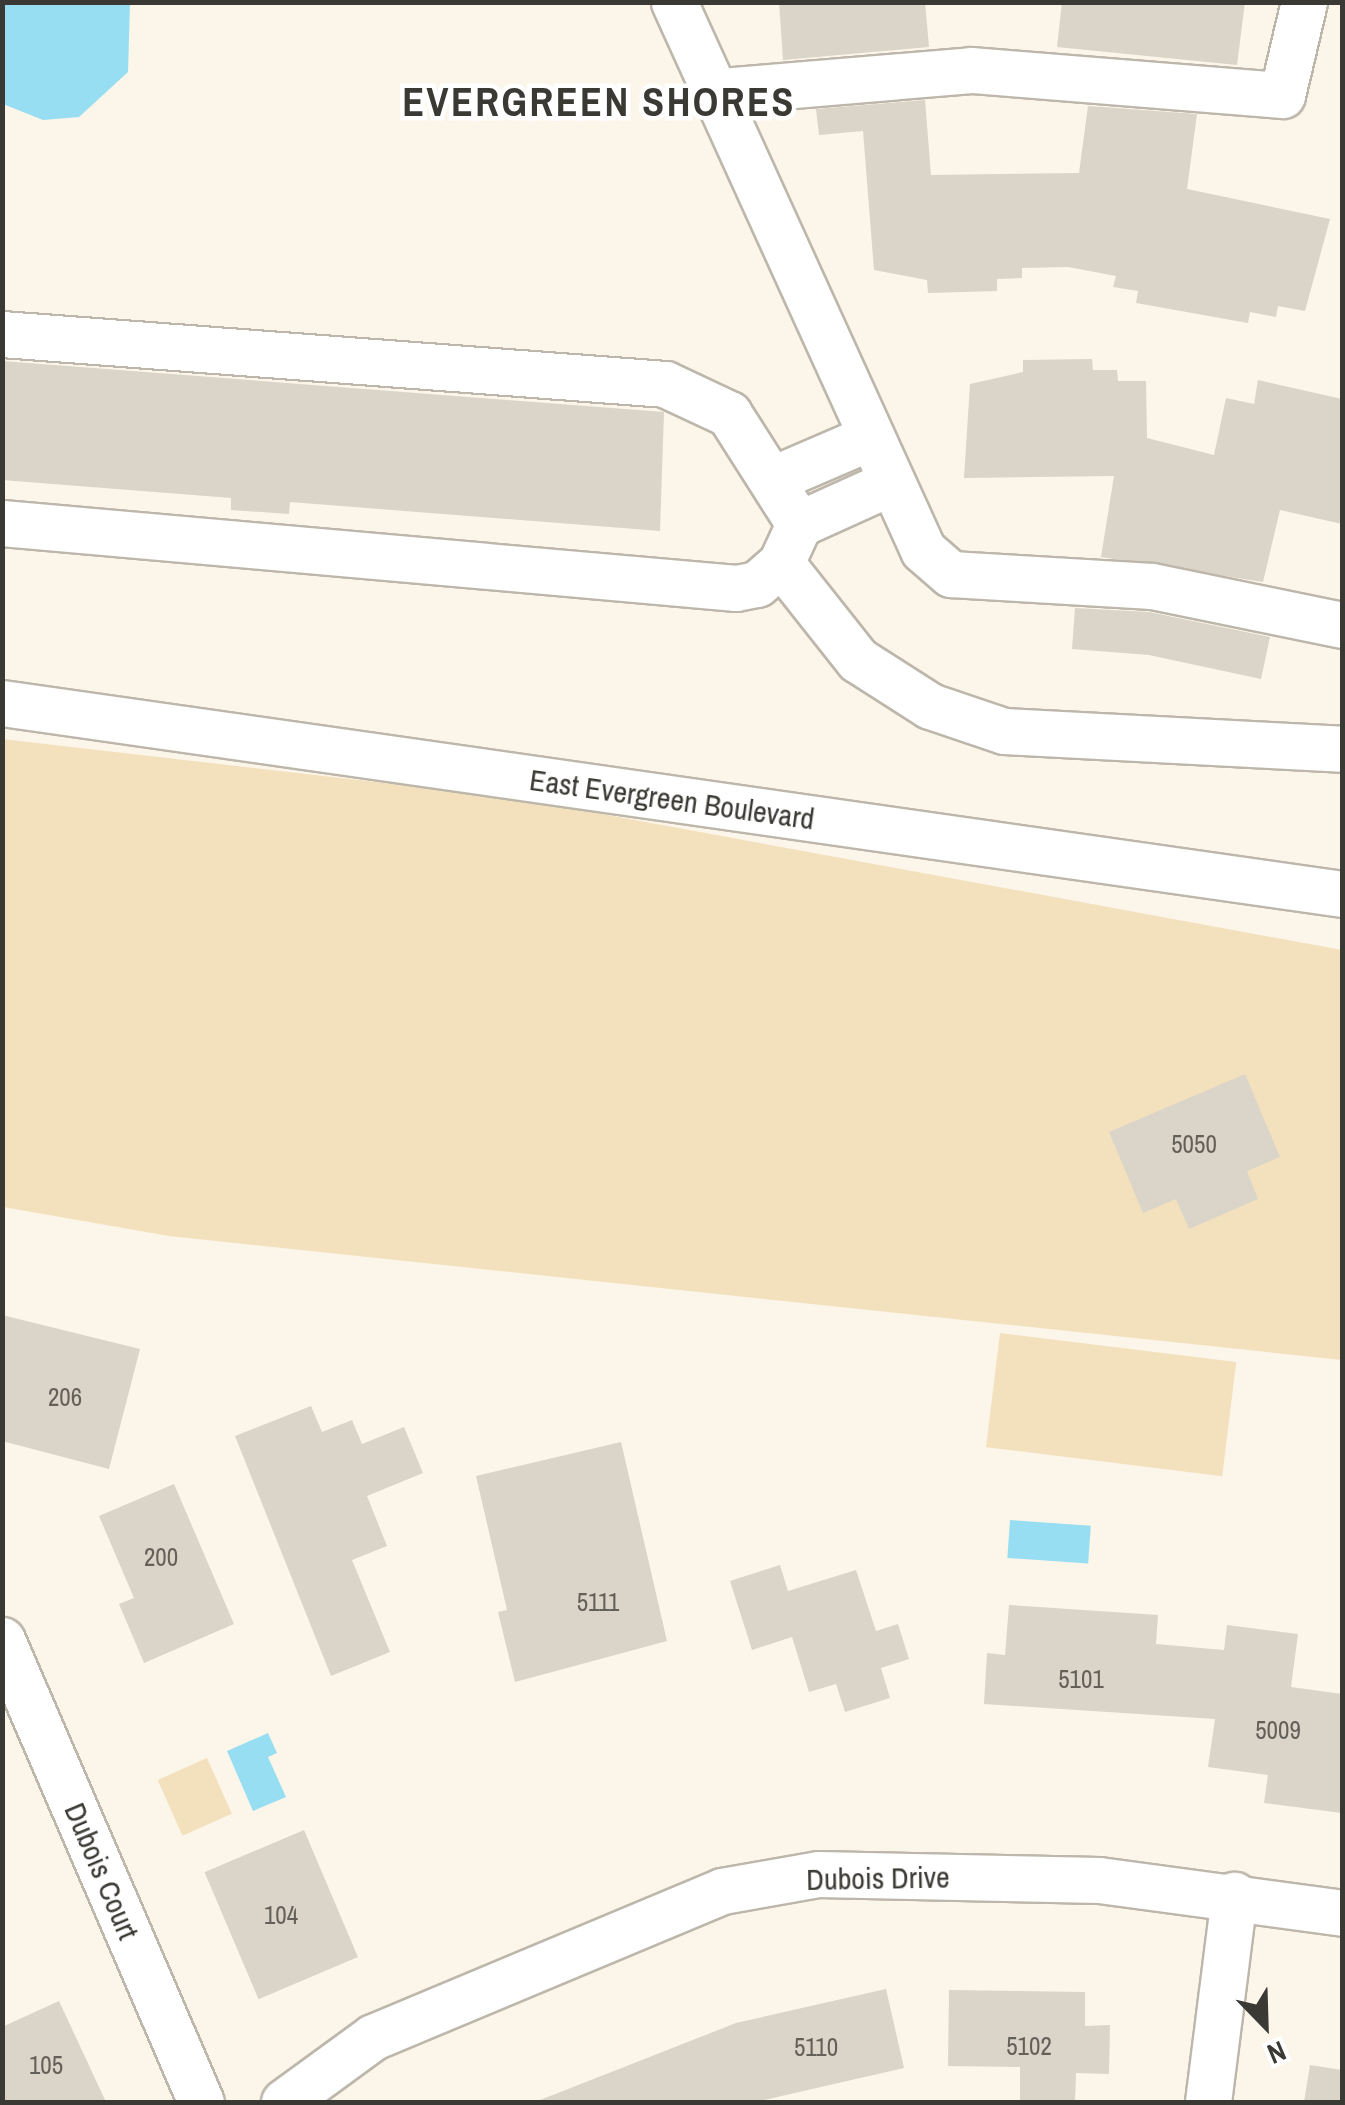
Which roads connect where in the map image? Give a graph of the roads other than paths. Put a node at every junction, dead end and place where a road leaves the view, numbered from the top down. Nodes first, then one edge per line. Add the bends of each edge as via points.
1 (674, 2) edge
2 (1304, 2) edge
3 (710, 92) junction
4 (2, 334) edge
5 (868, 438) junction
6 (773, 479) junction
7 (890, 483) junction
8 (2, 523) edge
9 (790, 543) junction
10 (1342, 625) edge
11 (2, 704) edge
12 (1342, 749) edge
13 (1342, 894) edge
14 (2, 1640) edge
15 (1234, 1895) junction
16 (1342, 1913) edge
17 (201, 2102) edge
18 (284, 2102) edge
19 (1208, 2102) edge

1 - 3 street
2 - 3 street via 1282,96 971,70
3 - 5 street
4 - 6 street via 665,384 729,414
5 - 6 street
5 - 7 street
6 - 9 street
7 - 9 street
7 - 10 street via 922,550 951,574 1152,586
8 - 9 street via 703,589 756,584
9 - 12 street via 858,660 930,706 1023,732
11 - 13 street, East Evergreen Boulevard
14 - 17 street, Dubois Court
15 - 16 street, Dubois Drive
15 - 18 street, Dubois Drive via 1099,1880 818,1874 722,1890 373,2037
15 - 19 street

